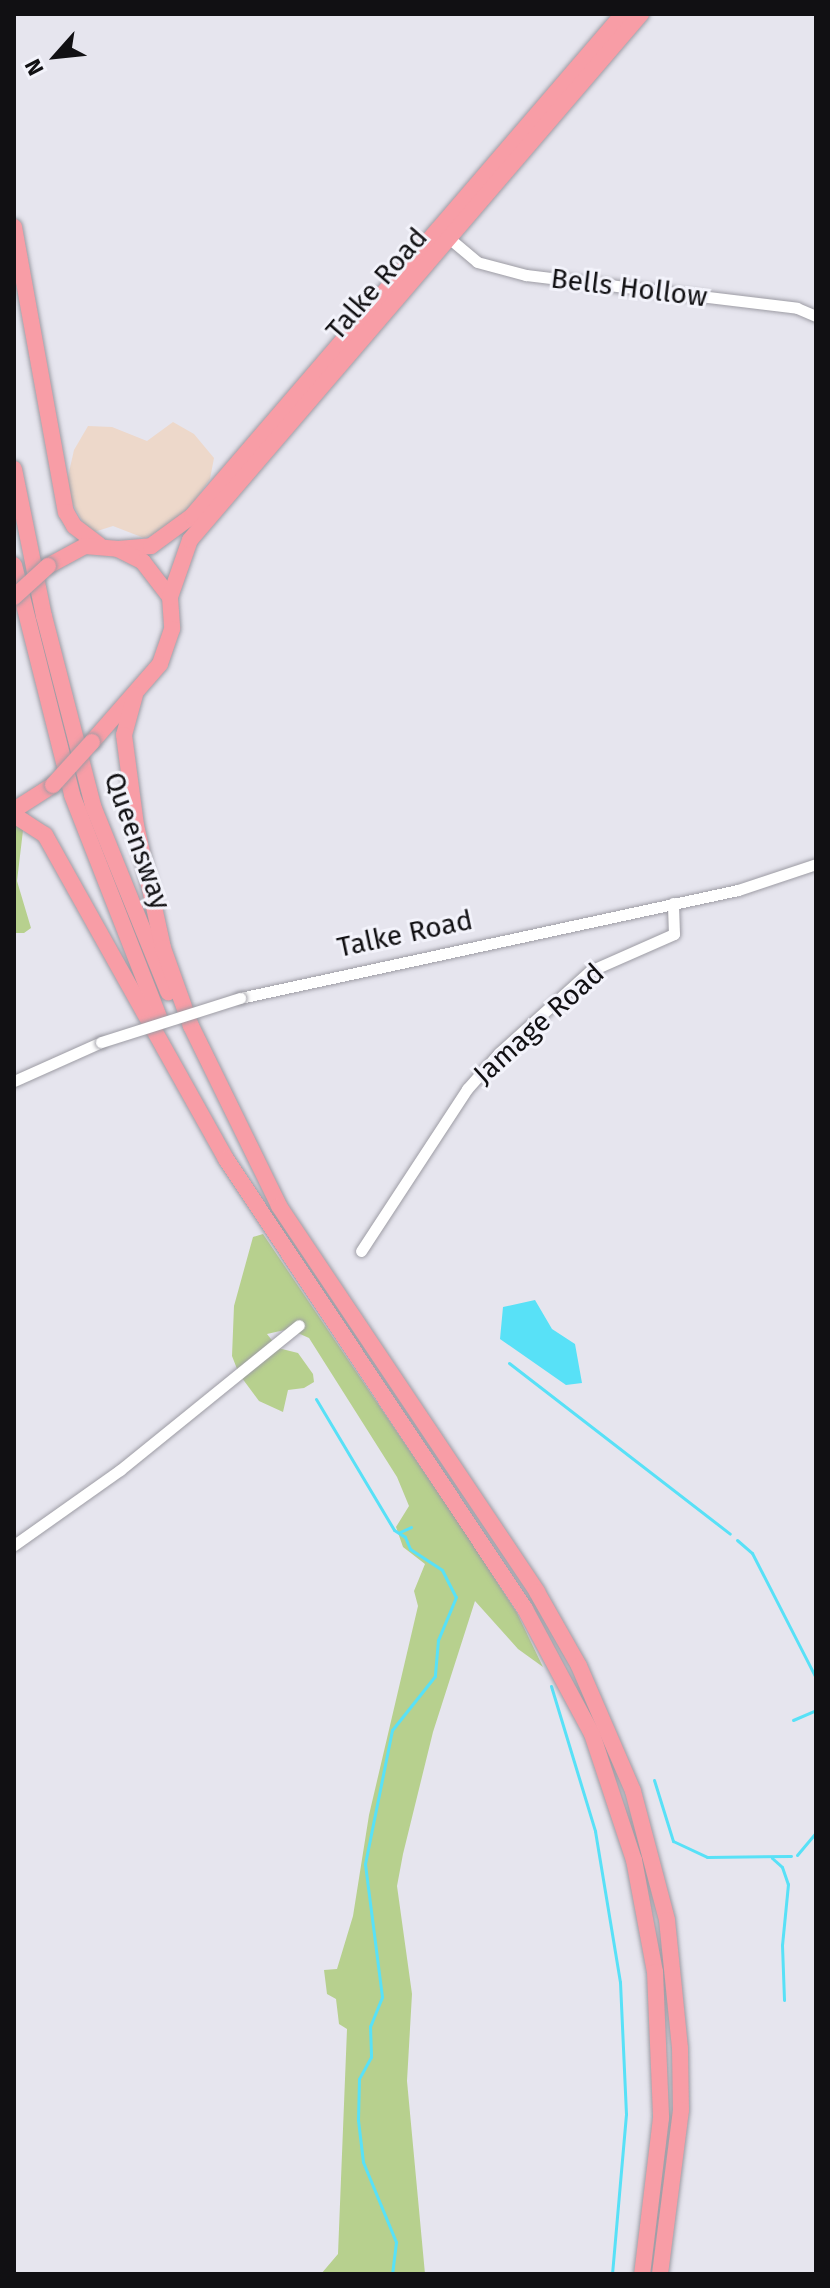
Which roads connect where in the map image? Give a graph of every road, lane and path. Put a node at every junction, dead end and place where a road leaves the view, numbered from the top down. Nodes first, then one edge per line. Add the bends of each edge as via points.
1 (623, 14) edge
2 (641, 14) edge
3 (14, 227) edge
4 (450, 239) junction
5 (816, 316) edge
6 (14, 469) edge
7 (99, 545) junction
8 (118, 549) junction
9 (14, 565) edge
10 (14, 597) edge
11 (170, 597) junction
12 (135, 695) junction
13 (14, 812) edge
14 (816, 864) edge
15 (673, 903) junction
16 (14, 1081) edge
17 (255, 1201) junction
18 (279, 1206) junction
19 (361, 1251) dead end
20 (299, 1325) dead end
21 (14, 1545) edge
22 (642, 2274) edge
23 (660, 2274) edge

1 - 8 highway, Talke Road via 192,516 151,546
2 - 4 highway, Talke Road
3 - 7 highway via 66,512 74,526
4 - 5 street, Bells Hollow via 477,262 526,275 797,308
4 - 11 highway, Talke Road via 190,540
6 - 18 highway, Queensway via 44,616 93,806 191,1043
7 - 8 highway
7 - 10 highway, bridge via 76,548
8 - 11 highway via 151,569
9 - 17 highway, Queensway via 89,845 167,1033
11 - 12 highway, Talke Road via 169,645
12 - 13 highway, bridge via 53,785
12 - 18 highway via 124,735 163,948 191,1026
13 - 17 highway via 45,835 226,1159
14 - 15 street, Talke Road via 738,890
15 - 16 street, Talke Road, bridge via 240,998 101,1042
15 - 19 street, Jamage Road via 674,934 590,971 499,1053 467,1089
17 - 22 highway via 525,1609 566,1680 616,1798 645,1905 662,2052 659,2148
18 - 23 highway via 537,1592 579,1666 633,1791 667,1920 680,2048 681,2110
20 - 21 street via 120,1470

